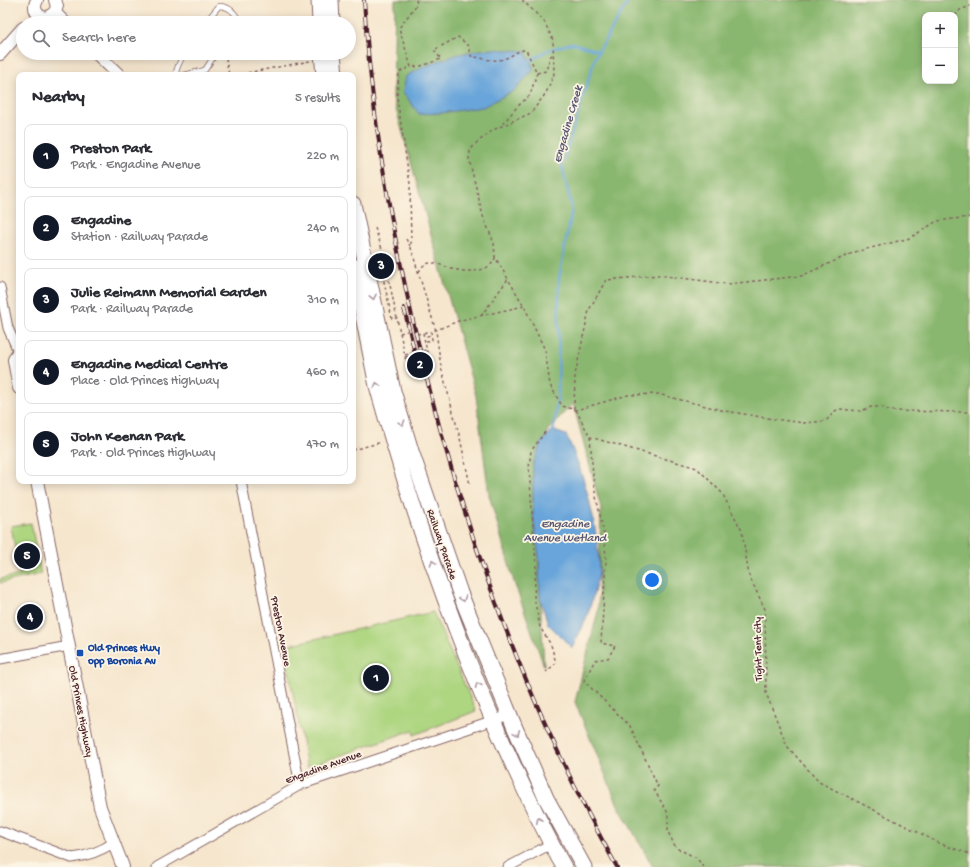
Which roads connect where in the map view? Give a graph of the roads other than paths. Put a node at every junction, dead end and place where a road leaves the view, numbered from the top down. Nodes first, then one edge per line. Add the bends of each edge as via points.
1 (37, 0) edge
2 (55, 0) edge
3 (319, 0) edge
4 (331, 0) edge
5 (37, 13) junction
6 (55, 14) joint
7 (34, 16) edge
8 (41, 16) edge
9 (51, 16) edge
10 (211, 16) edge
11 (237, 16) edge
12 (320, 16) edge
13 (332, 16) edge
14 (16, 36) edge
15 (0, 54) edge
16 (103, 60) edge
17 (181, 60) edge
18 (211, 60) edge
19 (317, 60) edge
20 (334, 60) edge
21 (116, 72) edge
22 (177, 72) edge
23 (197, 72) edge
24 (323, 72) edge
25 (335, 72) edge
26 (356, 218) edge
27 (356, 285) edge
28 (0, 287) edge
29 (16, 346) edge
30 (16, 355) edge
31 (16, 371) edge
32 (38, 484) edge
33 (242, 484) edge
34 (69, 646) junction
35 (0, 659) edge
36 (509, 715) junction
37 (493, 720) junction
38 (300, 785) junction
39 (0, 831) edge
40 (113, 843) junction
41 (551, 844) junction
42 (123, 867) edge
43 (157, 867) edge
44 (508, 867) edge
45 (564, 867) edge
46 (584, 867) edge

1 - 5 street
2 - 6 street
3 - 12 highway
4 - 13 highway
5 - 7 street
5 - 8 street
6 - 9 street
10 - 11 lane via 219,6 229,8
14 - 15 street
16 - 21 street
17 - 22 lane
18 - 23 lane via 205,70
19 - 24 highway
20 - 25 highway
26 -> 36 highway, Railway Parade via 401,420 460,593
37 -> 27 highway, Railway Parade via 456,631 395,450 377,386
28 - 29 street via 8,328
30 - 31 street
32 - 34 street, Old Princes Highway
33 - 38 street, Preston Avenue
34 - 35 street
34 - 40 street, Old Princes Highway via 100,807
36 - 37 street, Engadine Avenue
36 -> 46 highway, Railway Parade via 546,798
37 - 38 street, Engadine Avenue
41 -> 37 highway, Railway Parade
38 - 43 street, Engadine Avenue
39 - 40 street via 72,858 97,852
40 - 42 street, Old Princes Highway
41 - 44 street
41 - 45 highway, Railway Parade

